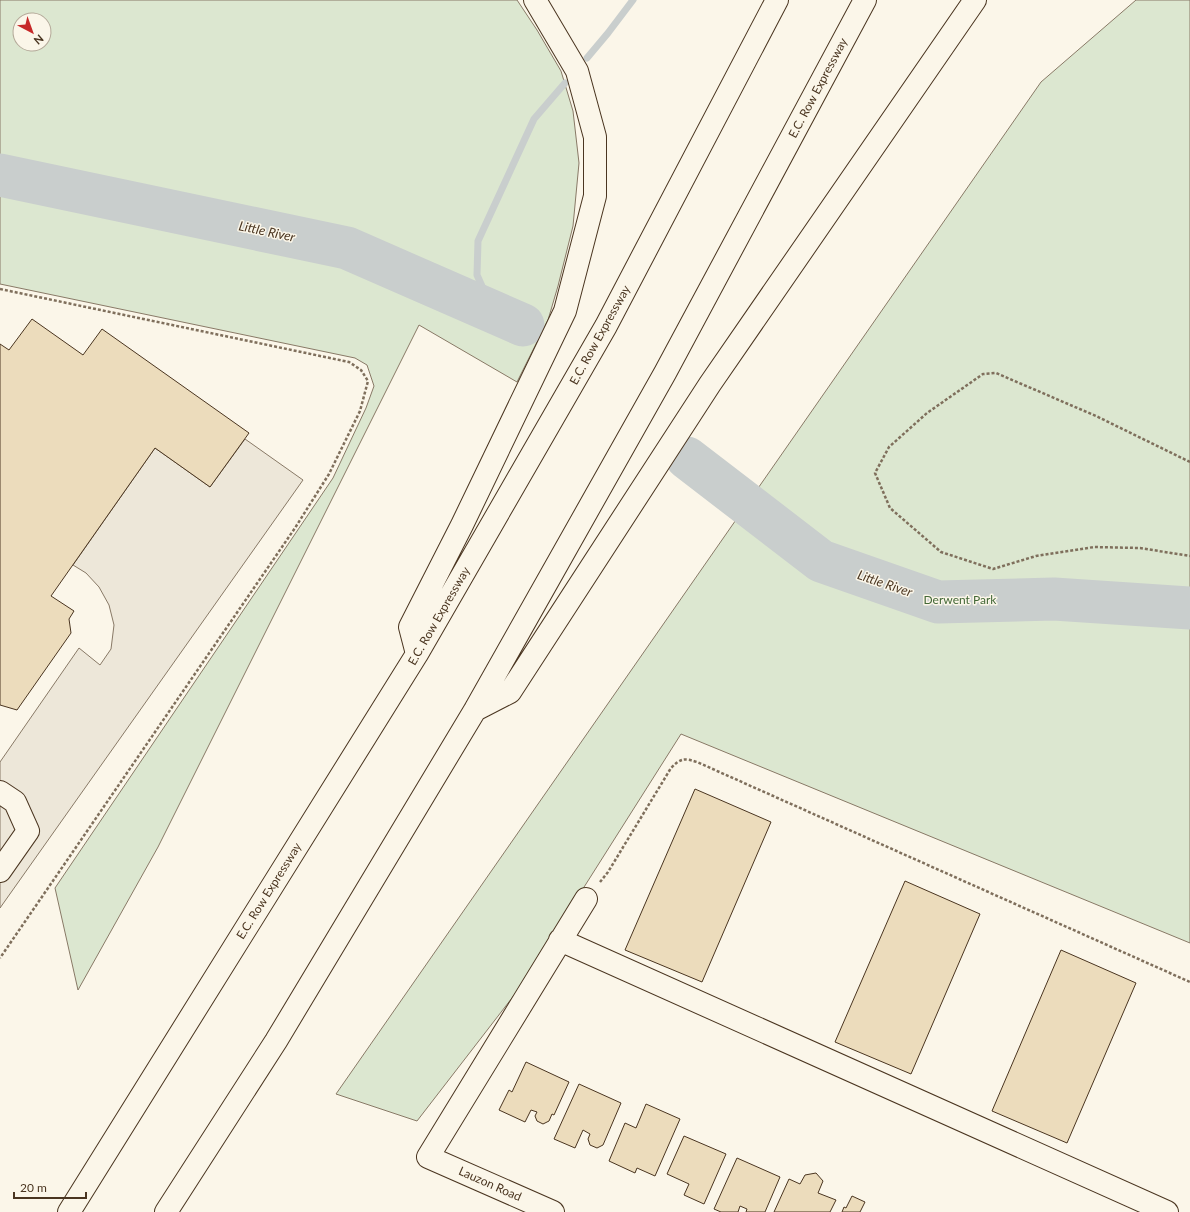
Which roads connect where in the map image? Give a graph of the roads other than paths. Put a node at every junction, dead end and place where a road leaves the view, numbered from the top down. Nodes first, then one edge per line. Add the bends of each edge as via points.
1 (535, 0) edge
2 (777, 0) edge
3 (865, 0) edge
4 (975, 0) edge
5 (417, 654) junction
6 (475, 710) junction
7 (0, 792) edge
8 (0, 872) edge
9 (586, 899) road end
10 (560, 940) junction
11 (68, 1212) edge
12 (166, 1212) edge
13 (553, 1212) edge
14 (1167, 1212) edge

1 - 5 main road via 577,71 595,137 595,196 565,310 462,525 410,626
2 - 5 main road, E.C. Row Expressway via 606,326
3 - 6 main road, E.C. Row Expressway via 664,373
4 - 6 main road via 710,384 510,692
5 - 11 main road, E.C. Row Expressway
6 - 12 main road, E.C. Row Expressway via 276,1041
7 - 8 main road via 15,802 28,831
9 - 10 main road
10 - 13 main road, Lauzon Road via 428,1157
10 - 14 main road

